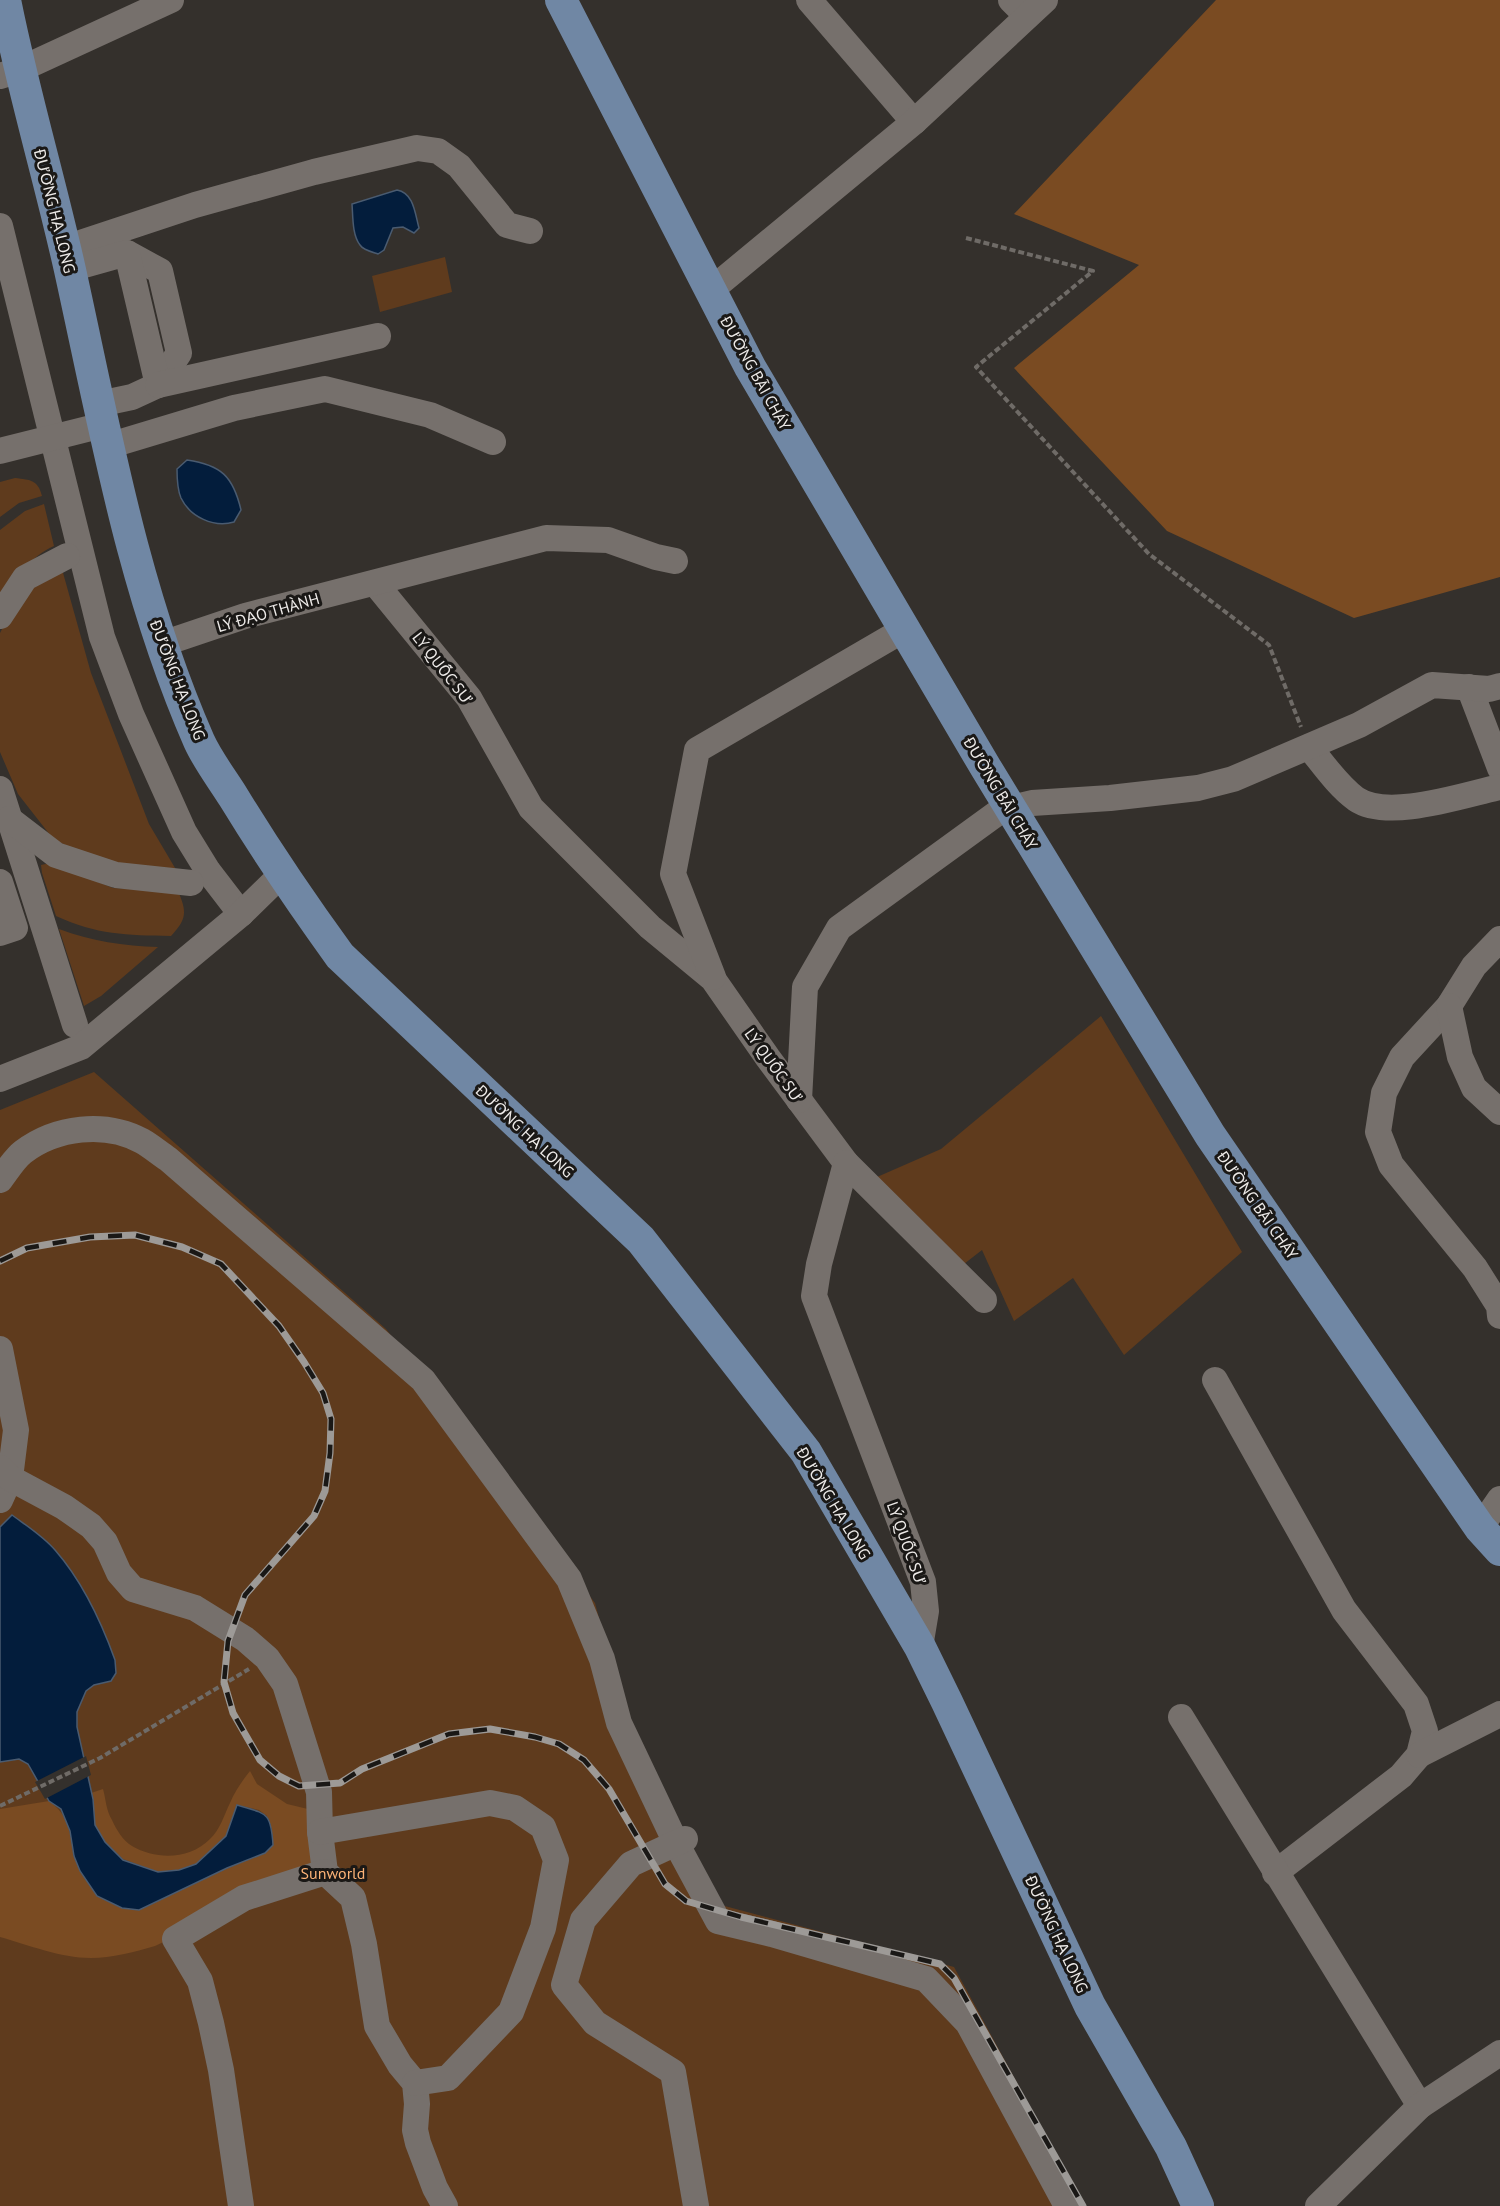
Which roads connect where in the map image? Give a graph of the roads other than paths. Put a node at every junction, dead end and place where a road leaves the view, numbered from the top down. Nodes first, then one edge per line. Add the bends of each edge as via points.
1 (4, 0) edge
2 (171, 0) edge
3 (561, 0) edge
4 (809, 0) edge
5 (1028, 5) edge
6 (10, 73) edge
7 (914, 122) junction
8 (0, 226) edge
9 (530, 231) dead end
10 (67, 259) junction
11 (711, 290) junction
12 (378, 336) dead end
13 (158, 385) junction
14 (103, 425) junction
15 (53, 438) junction
16 (493, 442) dead end
17 (0, 451) edge
18 (67, 556) dead end
19 (675, 561) dead end
20 (375, 583) junction
21 (0, 616) edge
22 (905, 629) junction
23 (162, 644) junction
24 (1500, 686) edge
25 (1469, 687) junction
26 (1309, 747) junction
27 (1500, 768) edge
28 (1500, 787) edge
29 (0, 789) edge
30 (1011, 808) junction
31 (9, 819) junction
32 (10, 858) edge
33 (283, 873) junction
34 (0, 882) edge
35 (191, 883) dead end
36 (241, 914) junction
37 (0, 933) edge
38 (1500, 939) edge
39 (0, 941) edge
40 (0, 949) edge
41 (713, 979) junction
42 (1449, 1006) junction
43 (75, 1025) dead end
44 (0, 1079) edge
45 (799, 1100) junction
46 (1500, 1112) edge
47 (846, 1163) junction
48 (0, 1180) edge
49 (984, 1300) dead end
50 (1500, 1316) edge
51 (0, 1349) edge
52 (1215, 1380) dead end
53 (3, 1482) edge
54 (1500, 1499) edge
55 (1490, 1539) edge
56 (920, 1647) junction
57 (1500, 1714) edge
58 (1181, 1717) dead end
59 (1419, 1755) junction
60 (320, 1832) junction
61 (680, 1841) junction
62 (326, 1872) junction
63 (1275, 1873) junction
64 (1500, 2053) edge
65 (415, 2083) junction
66 (1420, 2106) junction
67 (241, 2206) edge
68 (445, 2206) edge
69 (696, 2206) edge
70 (1067, 2206) edge
71 (1198, 2206) edge
72 (1318, 2206) edge

1 - 6 main road, ĐƯỜNG HẠ LONG
2 - 6 street
3 - 11 main road, ĐƯỜNG BÃI CHÁY
4 - 7 street
5 - 7 street
6 - 10 main road, ĐƯỜNG HẠ LONG
7 - 11 street
8 - 15 street
9 - 10 street via 507,225 459,166 438,151 417,148 206,202
10 - 13 street via 127,253
10 - 14 main road, ĐƯỜNG HẠ LONG
11 - 22 main road, ĐƯỜNG BÃI CHÁY via 750,367
12 - 13 street
13 - 14 street via 132,397
14 - 15 street
14 - 16 street via 234,408 325,389 430,415
14 - 23 main road, ĐƯỜNG HẠ LONG via 132,550
15 - 17 street
15 - 36 street via 102,637 131,714 184,832 208,872
18 - 21 street via 25,578
19 - 20 street, LÝ ĐẠO THÀNH via 608,540 546,538
20 - 23 street, LÝ ĐẠO THÀNH via 245,616
20 - 41 street, LÝ QUỐC SƯ via 469,698 531,808 650,927
22 - 30 main road, ĐƯỜNG BÃI CHÁY
22 - 41 street via 697,750 673,874
23 - 33 main road, ĐƯỜNG HẠ LONG via 200,743
24 - 25 street
25 - 26 street via 1432,685
25 - 27 street
26 - 28 street via 1353,797 1380,808 1419,805
26 - 30 street via 1233,779 1198,788
29 - 31 street
30 - 45 street via 994,814 839,928 805,987
30 - 55 main road, ĐƯỜNG BÃI CHÁY via 1210,1135
31 - 32 street
31 - 35 street via 56,855 116,875
32 - 43 street
33 - 36 street
33 - 56 main road, ĐƯỜNG HẠ LONG via 340,956 640,1240 806,1452
34 - 37 street via 15,928
36 - 44 street via 81,1047
38 - 42 street via 1474,966
39 - 40 street via 19,936 20,941
41 - 45 street, LÝ QUỐC SƯ
42 - 46 street via 1460,1057 1474,1088
42 - 50 street via 1402,1057 1384,1094 1378,1132 1390,1165 1475,1268 1499,1306
45 - 47 street, LÝ QUỐC SƯ
47 - 49 street
47 - 56 street, LÝ QUỐC SƯ via 814,1296 923,1582 926,1611
48 - 61 street via 22,1152 78,1129 108,1130 141,1140 168,1159 423,1380 569,1579 602,1659 619,1723
51 - 53 street via 16,1430
52 - 59 street via 1344,1610 1416,1704 1425,1731
53 - 60 street via 64,1507 91,1526 133,1589 195,1608 245,1639 267,1658 285,1684 301,1729 319,1792
54 - 55 street
56 - 71 main road, ĐƯỜNG HẠ LONG via 1090,2006 1171,2147
57 - 59 street
58 - 63 street
59 - 63 street via 1401,1776
60 - 62 street
60 - 65 street via 490,1803 515,1808 543,1827 556,1860 543,1928 511,2012 448,2078
61 - 69 street via 631,1864 583,1920 564,1984 596,2023 673,2072
61 - 70 street via 718,1921 926,1979 968,2023
62 - 65 street via 353,1898 377,2026
62 - 67 street via 244,1898 175,1939 200,1981 221,2070
63 - 66 street
64 - 66 street
65 - 68 street via 418,2143
66 - 72 street

